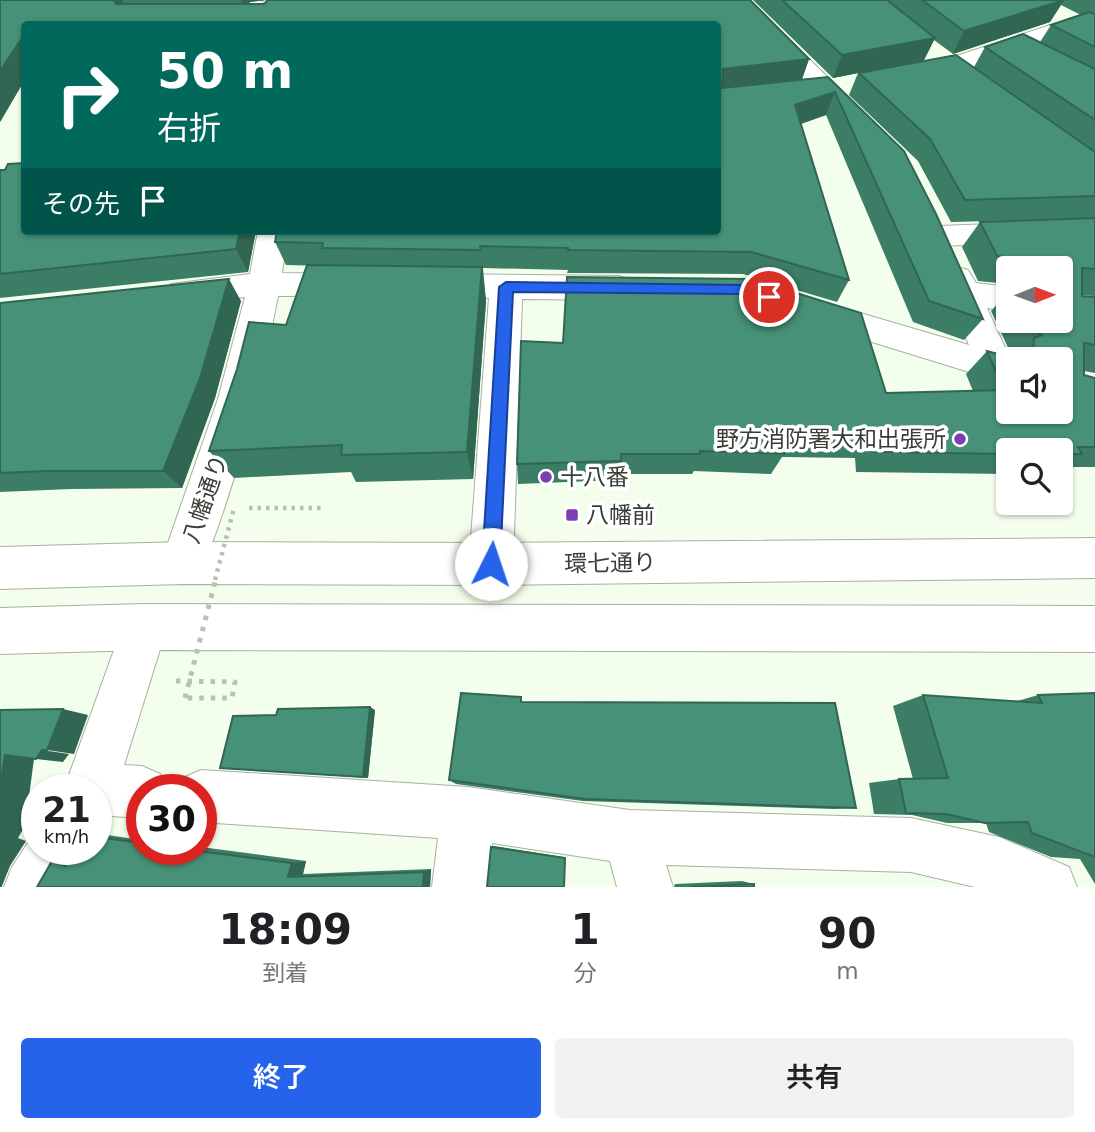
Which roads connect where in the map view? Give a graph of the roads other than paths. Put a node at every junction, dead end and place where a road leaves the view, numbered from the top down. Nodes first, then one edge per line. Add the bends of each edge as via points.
1 (737, 0) edge
2 (283, 7) edge
3 (1050, 12) edge
4 (259, 14) edge
5 (238, 21) edge
6 (1085, 28) edge
7 (1012, 45) junction
8 (928, 50) edge
9 (1036, 58) edge
10 (948, 66) junction
11 (894, 76) edge
12 (971, 82) edge
13 (871, 133) edge
14 (1095, 230) edge
15 (272, 235) edge
16 (265, 284) junction
17 (506, 287) junction
18 (653, 289) edge
19 (965, 294) junction
20 (154, 295) edge
21 (996, 298) edge
22 (783, 302) edge
23 (996, 356) edge
24 (996, 366) edge
25 (1095, 558) edge
26 (183, 563) junction
27 (491, 564) junction
28 (0, 568) edge
29 (144, 627) junction
30 (1095, 629) edge
31 (0, 631) edge
32 (98, 774) edge
33 (217, 797) edge
34 (468, 814) junction
35 (637, 862) edge
36 (45, 865) edge
37 (32, 887) edge
38 (460, 887) edge
39 (1049, 887) edge

1 - 13 street
2 - 4 street
3 - 6 street
4 - 5 street
6 - 7 street
7 - 9 street
7 - 10 street
8 - 10 street
10 - 11 street
10 - 12 street
14 - 19 street via 934,225
15 - 16 street, 八幡通り
16 - 17 street
16 - 20 street
16 - 26 street, 八幡通り via 228,436
17 - 18 street
17 - 27 street
19 - 21 street
19 - 23 street
22 - 24 street
25 - 27 street, 環七通り
26 - 27 street, 環七通り
26 - 28 street, 環七通り
29 - 30 street
29 - 31 street
29 - 32 street
33 - 34 street
34 - 35 street
34 - 38 street
35 - 39 street via 911,845 999,865
36 - 37 street

